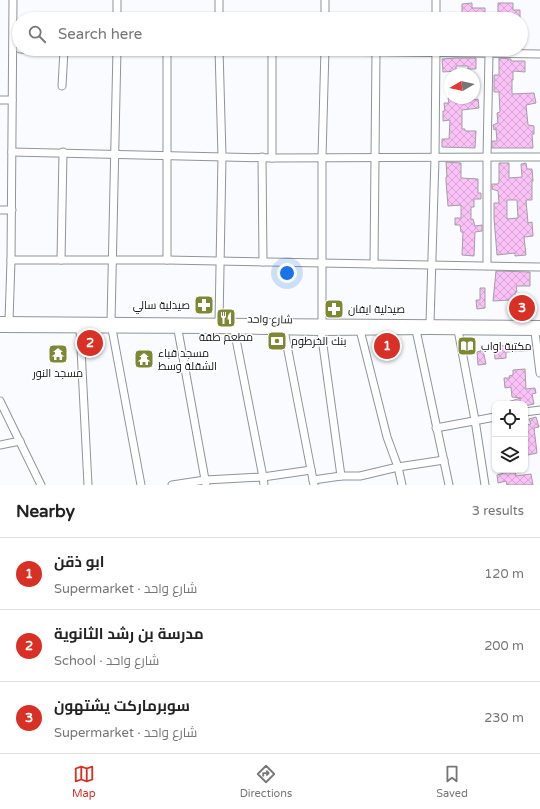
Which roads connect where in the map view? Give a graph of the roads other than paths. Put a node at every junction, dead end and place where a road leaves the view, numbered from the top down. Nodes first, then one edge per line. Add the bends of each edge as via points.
1 (14, 0) edge
2 (117, 0) edge
3 (219, 0) edge
4 (325, 0) edge
5 (436, 0) edge
6 (15, 12) edge
7 (117, 12) edge
8 (219, 12) edge
9 (325, 12) edge
10 (436, 12) edge
11 (528, 54) edge
12 (540, 54) edge
13 (16, 56) edge
14 (64, 56) edge
15 (117, 56) edge
16 (167, 56) edge
17 (219, 56) edge
18 (272, 56) edge
19 (325, 56) edge
20 (376, 56) edge
21 (436, 56) edge
22 (489, 56) edge
23 (62, 86) dead end
24 (0, 100) edge
25 (12, 100) junction
26 (12, 152) junction
27 (63, 152) junction
28 (114, 153) junction
29 (168, 155) junction
30 (222, 156) junction
31 (262, 157) junction
32 (375, 157) junction
33 (540, 157) edge
34 (272, 158) junction
35 (322, 158) junction
36 (435, 158) junction
37 (487, 158) junction
38 (0, 210) edge
39 (12, 210) junction
40 (11, 260) junction
41 (61, 260) junction
42 (167, 260) junction
43 (113, 261) junction
44 (220, 262) junction
45 (263, 262) junction
46 (322, 264) junction
47 (374, 264) junction
48 (487, 265) junction
49 (432, 266) junction
50 (540, 267) edge
51 (0, 321) edge
52 (9, 321) junction
53 (219, 323) junction
54 (430, 323) junction
55 (157, 325) junction
56 (111, 326) junction
57 (321, 327) junction
58 (380, 327) junction
59 (0, 328) edge
60 (80, 329) junction
61 (234, 329) junction
62 (538, 329) edge
63 (178, 330) junction
64 (284, 330) junction
65 (360, 330) junction
66 (416, 330) junction
67 (458, 330) junction
68 (540, 373) edge
69 (0, 401) edge
70 (540, 410) edge
71 (528, 412) edge
72 (492, 417) edge
73 (476, 420) junction
74 (436, 428) junction
75 (20, 441) junction
76 (0, 445) edge
77 (444, 460) junction
78 (398, 468) junction
79 (311, 470) junction
80 (341, 476) junction
81 (360, 476) junction
82 (263, 477) junction
83 (206, 483) edge
84 (313, 483) edge
85 (41, 485) edge
86 (88, 485) edge
87 (141, 485) edge
88 (172, 485) edge
89 (264, 485) edge
90 (361, 485) edge
91 (402, 485) edge
92 (449, 485) edge
93 (486, 485) edge

1 - 6 street
2 - 7 street
3 - 8 street
4 - 9 street
5 - 10 street
11 - 12 street
13 - 25 street
14 - 23 street
15 - 28 street
16 - 29 street
17 - 30 street
18 - 34 street
19 - 35 street
20 - 32 street
21 - 36 street
22 - 37 street
24 - 25 street
25 - 26 street
26 - 27 street
26 - 39 street
27 - 28 street
27 - 41 street
28 - 29 street
28 - 43 street
29 - 30 street
29 - 42 street
30 - 31 street
30 - 44 street
31 - 34 street
31 - 45 street
32 - 35 street
32 - 36 street
32 - 47 street
33 - 37 street
34 - 35 street
35 - 46 street
36 - 37 street
36 - 49 street
37 - 48 street
38 - 39 street
39 - 40 street
40 - 41 street
40 - 52 street
41 - 43 street
42 - 43 street
42 - 44 street
43 - 56 street
44 - 45 street
44 - 53 street
45 - 46 street
46 - 47 street
46 - 57 street
47 - 49 street
48 - 49 street
48 - 50 street
49 - 54 street
51 - 52 street, شارع واحد
52 - 56 street, شارع واحد
53 - 55 street, شارع واحد
53 - 57 street, شارع واحد
54 - 58 street, شارع واحد
54 - 62 street, شارع واحد
55 - 56 street, شارع واحد
55 - 63 street, شارع واحد
56 - 60 street, شارع واحد
56 - 87 street
57 - 58 street, شارع واحد
57 - 64 street, شارع واحد
57 - 65 street, شارع واحد
57 - 80 street
58 - 65 street, شارع واحد
58 - 66 street, شارع واحد
59 - 60 street, شارع واحد
60 - 86 street
61 - 63 street, شارع واحد
61 - 64 street, شارع واحد
61 - 82 street
62 - 67 street, شارع واحد
62 - 68 street
63 - 83 street
64 - 79 street
65 - 78 street via 387,438
66 - 67 street, شارع واحد
66 - 74 street
67 - 73 street
69 - 75 street
70 - 71 street
72 - 73 street
73 - 74 street
73 - 93 street
74 - 77 street
75 - 76 street
75 - 85 street
77 - 78 street
77 - 92 street
78 - 81 street
78 - 91 street
79 - 82 street
79 - 84 street
80 - 81 street
80 - 84 street
81 - 90 street
82 - 83 street
82 - 89 street
83 - 88 street

